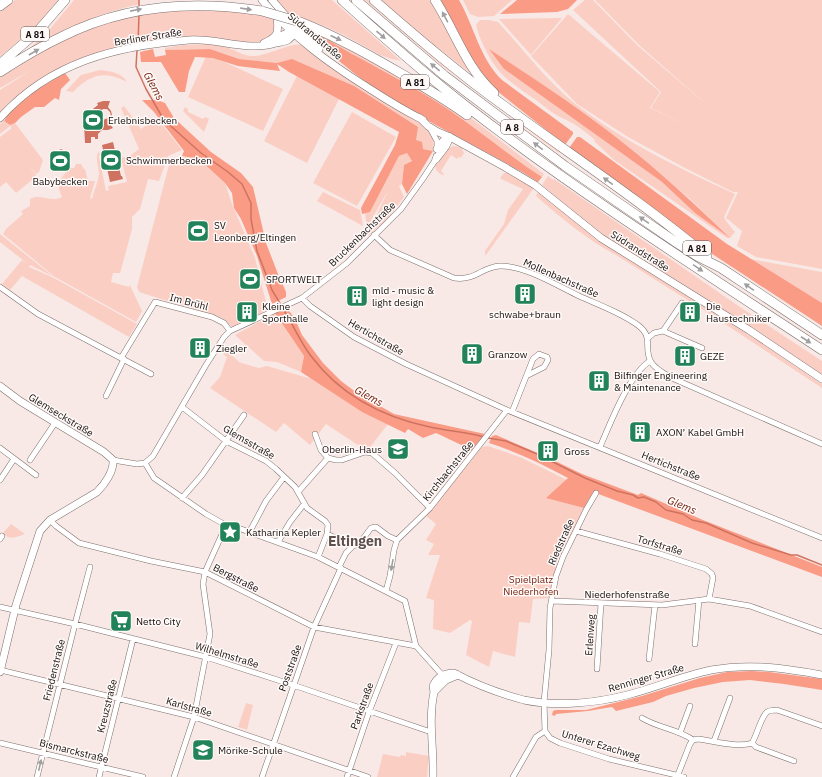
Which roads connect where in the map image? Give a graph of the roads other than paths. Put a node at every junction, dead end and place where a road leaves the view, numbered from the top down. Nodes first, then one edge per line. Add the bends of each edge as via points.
1 (8, 0) edge
2 (65, 0) edge
3 (262, 0) edge
4 (272, 0) edge
5 (342, 0) edge
6 (356, 0) edge
7 (374, 0) edge
8 (435, 0) edge
9 (0, 6) edge
10 (277, 17) junction
11 (298, 28) junction
12 (274, 39) junction
13 (255, 47) junction
14 (0, 64) edge
15 (0, 72) edge
16 (0, 118) edge
17 (420, 118) junction
18 (520, 118) junction
19 (428, 126) junction
20 (450, 137) junction
21 (437, 149) junction
22 (524, 150) junction
23 (436, 159) junction
24 (374, 235) junction
25 (721, 268) junction
26 (0, 287) edge
27 (302, 298) junction
28 (682, 303) dead end
29 (230, 331) junction
30 (663, 331) junction
31 (822, 335) edge
32 (648, 338) junction
33 (702, 348) dead end
34 (822, 350) edge
35 (123, 359) junction
36 (650, 361) junction
37 (151, 374) dead end
38 (528, 374) dead end
39 (822, 379) edge
40 (0, 386) edge
41 (106, 396) dead end
42 (182, 407) junction
43 (510, 411) junction
44 (244, 414) dead end
45 (55, 424) junction
46 (315, 434) dead end
47 (226, 441) junction
48 (822, 444) edge
49 (600, 447) junction
50 (0, 448) edge
51 (328, 458) junction
52 (14, 459) junction
53 (30, 460) dead end
54 (113, 460) junction
55 (145, 463) junction
56 (36, 475) dead end
57 (284, 477) junction
58 (0, 480) edge
59 (298, 492) junction
60 (596, 493) dead end
61 (182, 498) junction
62 (304, 504) junction
63 (430, 508) junction
64 (50, 520) junction
65 (225, 526) junction
66 (576, 531) junction
67 (249, 532) junction
68 (327, 534) junction
69 (822, 538) edge
70 (397, 540) junction
71 (278, 542) junction
72 (353, 546) junction
73 (318, 557) junction
74 (90, 567) dead end
75 (340, 567) junction
76 (205, 572) junction
77 (386, 591) junction
78 (709, 599) junction
79 (699, 600) junction
80 (552, 601) junction
81 (601, 603) junction
82 (655, 605) junction
83 (0, 607) edge
84 (14, 611) junction
85 (75, 624) junction
86 (314, 627) junction
87 (822, 632) edge
88 (133, 639) junction
89 (396, 643) junction
90 (695, 644) dead end
91 (416, 646) junction
92 (206, 658) junction
93 (649, 659) dead end
94 (597, 668) dead end
95 (0, 671) edge
96 (822, 675) edge
97 (444, 678) junction
98 (60, 684) junction
99 (293, 685) junction
100 (118, 698) junction
101 (730, 698) dead end
102 (544, 702) junction
103 (690, 706) dead end
104 (369, 712) junction
105 (194, 717) junction
106 (642, 718) dead end
107 (822, 726) edge
108 (545, 731) junction
109 (431, 732) junction
110 (680, 733) junction
111 (693, 740) junction
112 (714, 741) junction
113 (0, 743) edge
114 (752, 743) junction
115 (273, 744) junction
116 (43, 752) junction
117 (794, 761) dead end
118 (102, 767) junction
119 (349, 770) junction
120 (677, 776) edge
121 (37, 777) edge
122 (99, 777) edge
123 (143, 777) edge
124 (174, 777) edge
125 (262, 777) edge
126 (347, 777) edge
127 (368, 777) edge
128 (433, 777) edge
129 (513, 777) edge
130 (684, 777) edge

1 - 9 highway
2 - 14 highway, A 81 via 38,31
3 - 10 main road, Südrandstraße
4 - 11 main road, Südrandstraße
5 -> 22 highway, A 8 via 434,81
25 -> 6 highway, A 8 via 676,243 509,125 412,49
7 - 18 highway via 466,78
18 -> 8 highway, A 81 via 515,109 492,92 474,70
10 - 11 main road, Südrandstraße
10 - 12 main road via 278,27
11 - 12 main road
11 - 13 main road, Berliner Straße via 288,40
15 -> 11 highway, A 81, bridge via 60,37 120,14 151,8 206,4 229,6 262,11
11 - 17 main road, Südrandstraße via 339,69
11 -> 22 highway, A 81 via 342,40 461,110 506,143
12 - 13 main road
13 - 16 main road, Berliner Straße via 189,40 129,48 95,57 62,70 35,86 10,106
17 - 19 main road, Südrandstraße
17 - 20 main road, Südrandstraße via 438,126
25 -> 18 highway, A 81 via 622,191
19 - 20 main road, Südrandstraße
19 - 21 street, Bruckenbachstraße via 437,141
20 - 21 main road
20 - 23 main road
20 - 39 main road, Südrandstraße via 535,185 601,238 749,330
21 - 23 street, Bruckenbachstraße
22 -> 34 highway, A 8
23 - 24 street, Bruckenbachstraße via 401,209
24 - 27 street, Bruckenbachstraße via 347,263
24 - 32 street, Mollenbachstraße via 390,250 454,278 471,278 500,266 529,272 630,320 642,329
31 -> 25 highway, A 8
26 - 35 street via 38,314
27 - 29 street, Bruckenbachstraße
27 - 43 street, Hertichstraße via 354,337 406,364
28 - 30 street
29 - 35 street, Im Brühl via 224,323 212,317 156,302
29 - 42 street, Bruckenbachstraße via 206,365
30 - 32 street
30 - 33 street
32 - 36 street
35 - 37 street
35 - 41 street
36 - 48 street via 672,378
36 - 49 street via 643,365 622,398
38 - 43 street
40 - 45 main road, Glemseckstraße
42 - 47 street, Glemsstraße
42 - 55 street, Bruckenbachstraße via 153,456
43 - 49 street, Hertichstraße
43 - 63 street, Kirchbachstraße
44 - 47 street
45 - 53 street
45 - 54 main road, Glemseckstraße via 104,452
46 - 51 street via 321,450
47 - 57 street, Glemsstraße via 266,461
47 - 61 street
49 - 69 street, Hertichstraße
50 - 52 street
51 - 59 street
51 - 63 street via 342,460 366,452 372,453 396,473
52 - 56 street
52 - 58 street
54 - 55 street
54 - 64 main road via 112,469 97,492
55 - 61 street via 154,478
57 - 59 street, Glemsstraße via 296,486
57 - 67 street via 266,501
59 - 62 street, Glemsstraße
60 - 66 street, Riedstraße
61 - 65 street
62 - 68 street, Glemsstraße via 328,524
62 - 71 street
63 - 70 street, Kirchbachstraße
64 - 76 street, Bergstraße via 79,543
64 - 84 main road via 38,536
65 - 67 street via 230,525
65 - 76 street
66 - 78 street, Torfstraße via 706,569 712,574
66 - 80 street, Riedstraße via 559,566
67 - 71 street
68 - 72 street
68 - 73 street
70 - 72 street, Poststraße via 376,527 370,528 359,544
70 -> 77 street
71 - 73 street
72 - 75 street, Poststraße via 346,553
73 - 75 street
74 - 85 street, Friedenstraße
75 - 77 street
75 - 86 street, Poststraße
76 - 86 street, Bergstraße
76 - 92 street via 203,584 210,634
77 - 91 street via 405,601
78 - 79 street, Niederhofenstraße
78 - 87 street, Niederhofenstraße via 750,606
79 - 82 street, Niederhofenstraße
79 - 90 street
80 - 81 street, Niederhofenstraße
80 - 102 street
81 - 82 street, Niederhofenstraße
81 - 94 street, Erlenweg
82 - 93 street
83 - 84 street, Wilhelmstraße
84 - 85 street, Wilhelmstraße
84 - 95 main road
85 - 88 street, Wilhelmstraße
85 - 98 street, Friedenstraße
86 - 89 street, Bergstraße
86 - 99 street, Poststraße
88 - 92 street, Wilhelmstraße
88 - 100 street, Kreuzstraße
89 - 91 street, Bergstraße
89 - 104 street, Parkstraße
91 - 97 street
92 - 99 street, Wilhelmstraße
92 - 105 street
95 - 98 street, Karlstraße
96 - 102 main road, Renninger Straße via 755,666 733,667 710,670 595,702
97 - 102 main road, Renninger Straße via 458,675 525,700
97 - 109 main road via 434,692
98 - 100 street, Karlstraße
98 - 116 street, Friedenstraße
99 - 104 street, Wilhelmstraße
99 - 115 street, Poststraße
100 - 105 street, Karlstraße
100 - 118 street, Kreuzstraße
101 - 112 street
102 - 108 street
103 - 110 street
104 - 109 street, Wilhelmstraße
104 - 119 street, Parkstraße
105 - 115 street, Karlstraße
105 - 124 street
106 - 110 street
107 - 114 street via 771,710 767,712
108 - 120 street, Unterer Ezachweg via 550,738 560,743 609,759
108 - 129 street via 536,737
109 - 128 main road
110 - 111 street
111 - 112 street
111 - 120 street
112 - 114 street via 738,745
113 - 116 street, Bismarckstraße
114 - 117 street via 756,747
115 - 119 street, Karlstraße
115 - 125 street, Poststraße
116 - 118 street, Bismarckstraße
121 -> 116 street, Friedenstraße
118 - 122 street, Kreuzstraße
118 - 123 street, Bismarckstraße
119 - 126 street, Parkstraße
119 - 127 street, Karlstraße
120 - 130 street, Unterer Ezachweg

